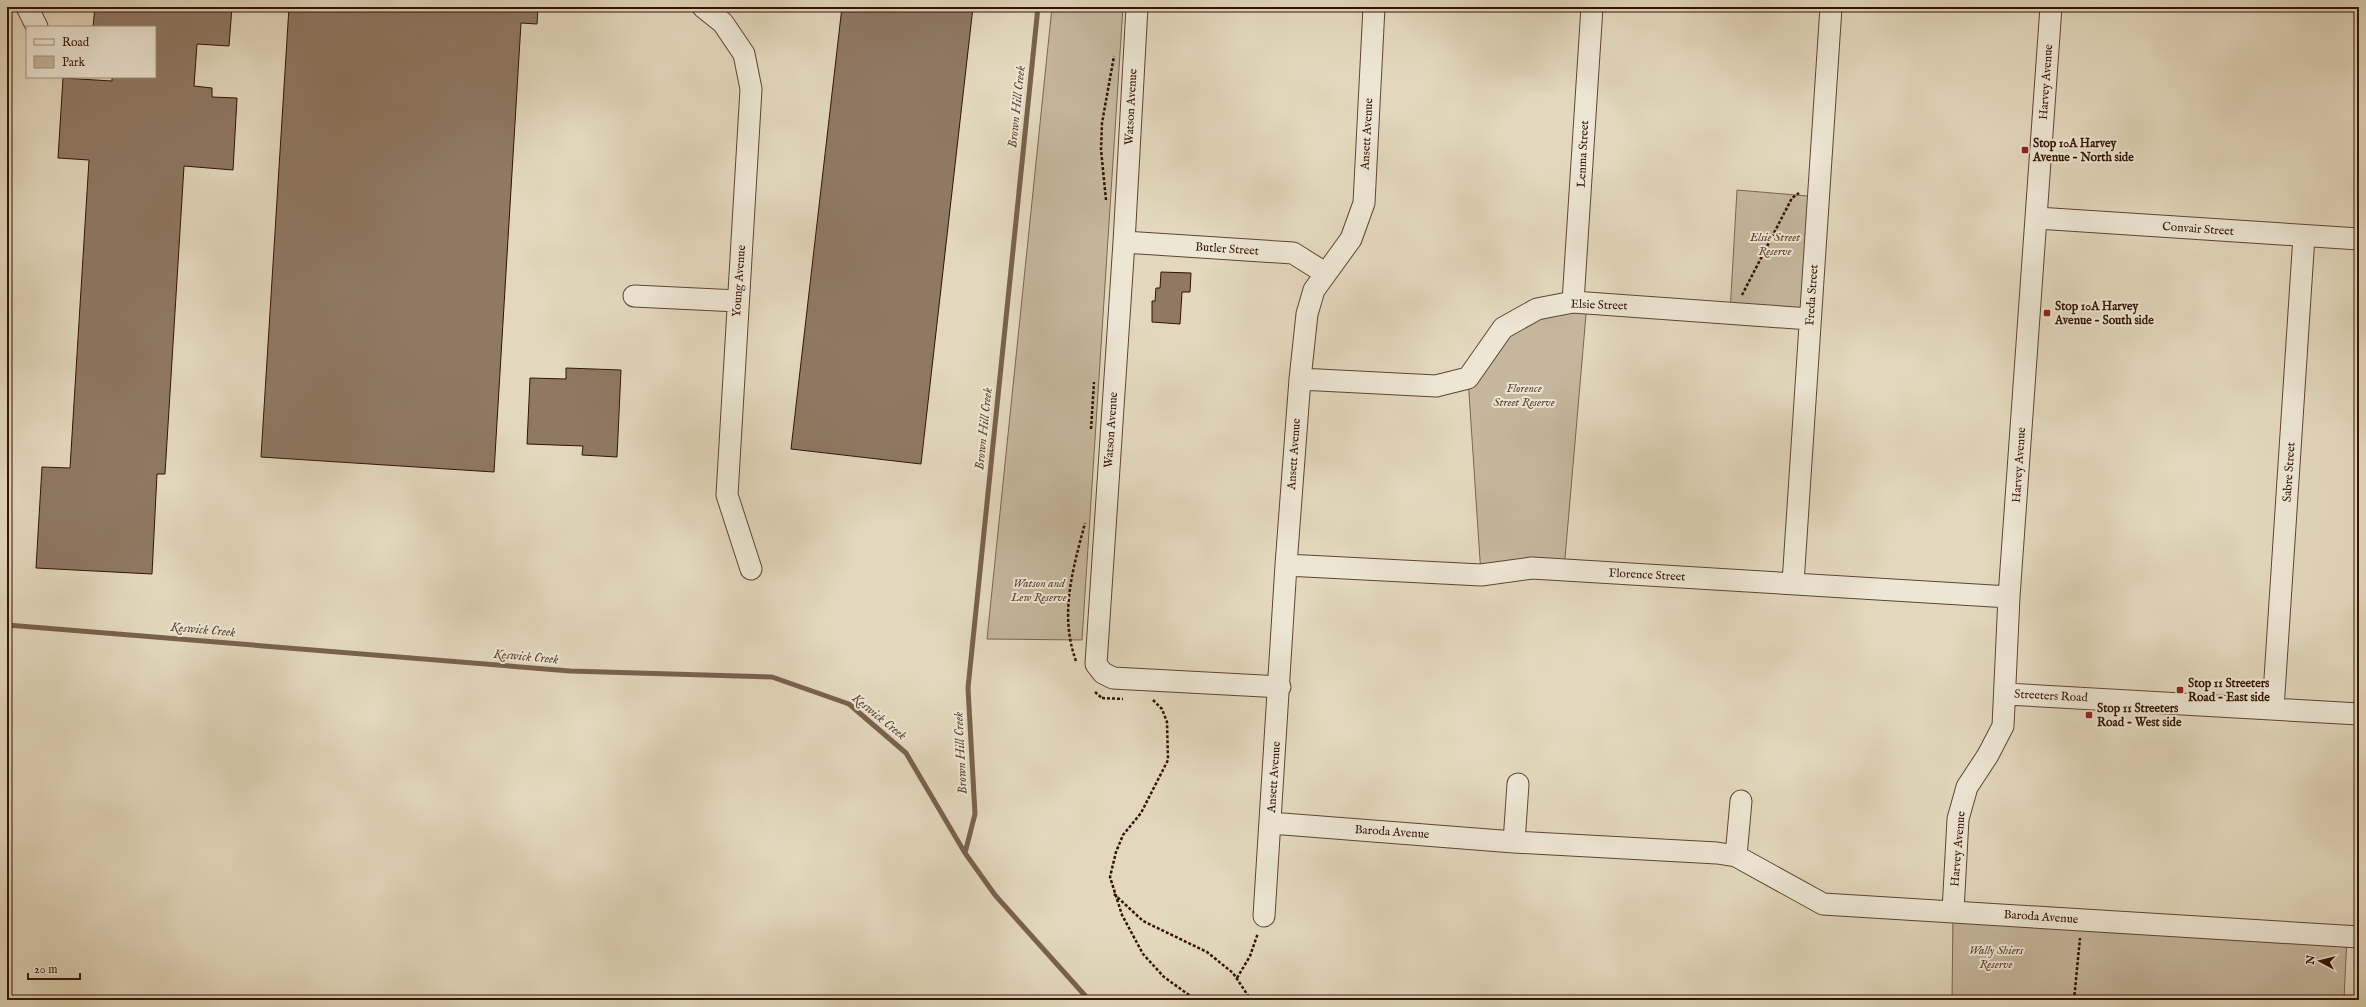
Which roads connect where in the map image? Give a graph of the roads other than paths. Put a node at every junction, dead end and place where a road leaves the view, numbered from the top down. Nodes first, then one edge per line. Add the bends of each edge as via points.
1 (27, 7) edge
2 (703, 7) edge
3 (1137, 7) edge
4 (1374, 7) edge
5 (1592, 7) edge
6 (1831, 7) edge
7 (2051, 7) edge
8 (36, 26) edge
9 (2037, 218) junction
10 (2304, 236) junction
11 (2359, 239) edge
12 (1124, 242) junction
13 (1325, 272) junction
14 (634, 296) dead end
15 (738, 301) junction
16 (1573, 302) junction
17 (1810, 319) junction
18 (1300, 379) junction
19 (1286, 565) junction
20 (750, 569) dead end
21 (1793, 583) junction
22 (2009, 596) junction
23 (1280, 687) junction
24 (2006, 694) junction
25 (2273, 709) junction
26 (2359, 714) edge
27 (1518, 784) dead end
28 (1741, 801) dead end
29 (1270, 823) junction
30 (1514, 842) junction
31 (1736, 856) junction
32 (1953, 911) junction
33 (1264, 916) road end
34 (2359, 936) edge

1 - 8 street
2 - 15 street, Young Avenue via 723,23 744,54 751,89
3 - 12 street, Watson Avenue
4 - 13 street, Ansett Avenue via 1364,203 1351,239
5 - 16 street, Lenma Street
6 - 17 street, Freda Street
7 - 9 street, Harvey Avenue
9 - 10 street, Convair Street
9 - 22 street, Harvey Avenue
10 - 11 street, Convair Street
10 - 25 street, Sabre Street
12 - 13 street, Butler Street via 1293,253
12 - 23 street, Watson Avenue via 1096,664 1103,673 1113,678
13 - 18 street, Ansett Avenue via 1314,290 1307,314
14 - 15 street
15 - 20 street, Young Avenue via 727,495
16 - 17 street, Elsie Street
16 - 18 street, Elsie Street via 1537,309 1503,328 1468,378 1436,386
17 - 21 street, Freda Street
18 - 19 street, Ansett Avenue
19 - 21 street, Florence Street via 1481,575 1532,568
19 - 23 street, Ansett Avenue
21 - 22 street, Florence Street
22 - 24 street, Harvey Avenue
23 - 29 street, Ansett Avenue
24 - 25 street, Streeters Road
24 - 32 street, Harvey Avenue via 2003,726 1988,756 1967,787 1958,819
25 - 26 street, Streeters Road
27 - 30 street
28 - 31 street
29 - 30 street, Baroda Avenue
29 - 33 street, Ansett Avenue
30 - 31 street, Baroda Avenue
31 - 32 street, Baroda Avenue via 1823,904
32 - 34 street, Baroda Avenue

